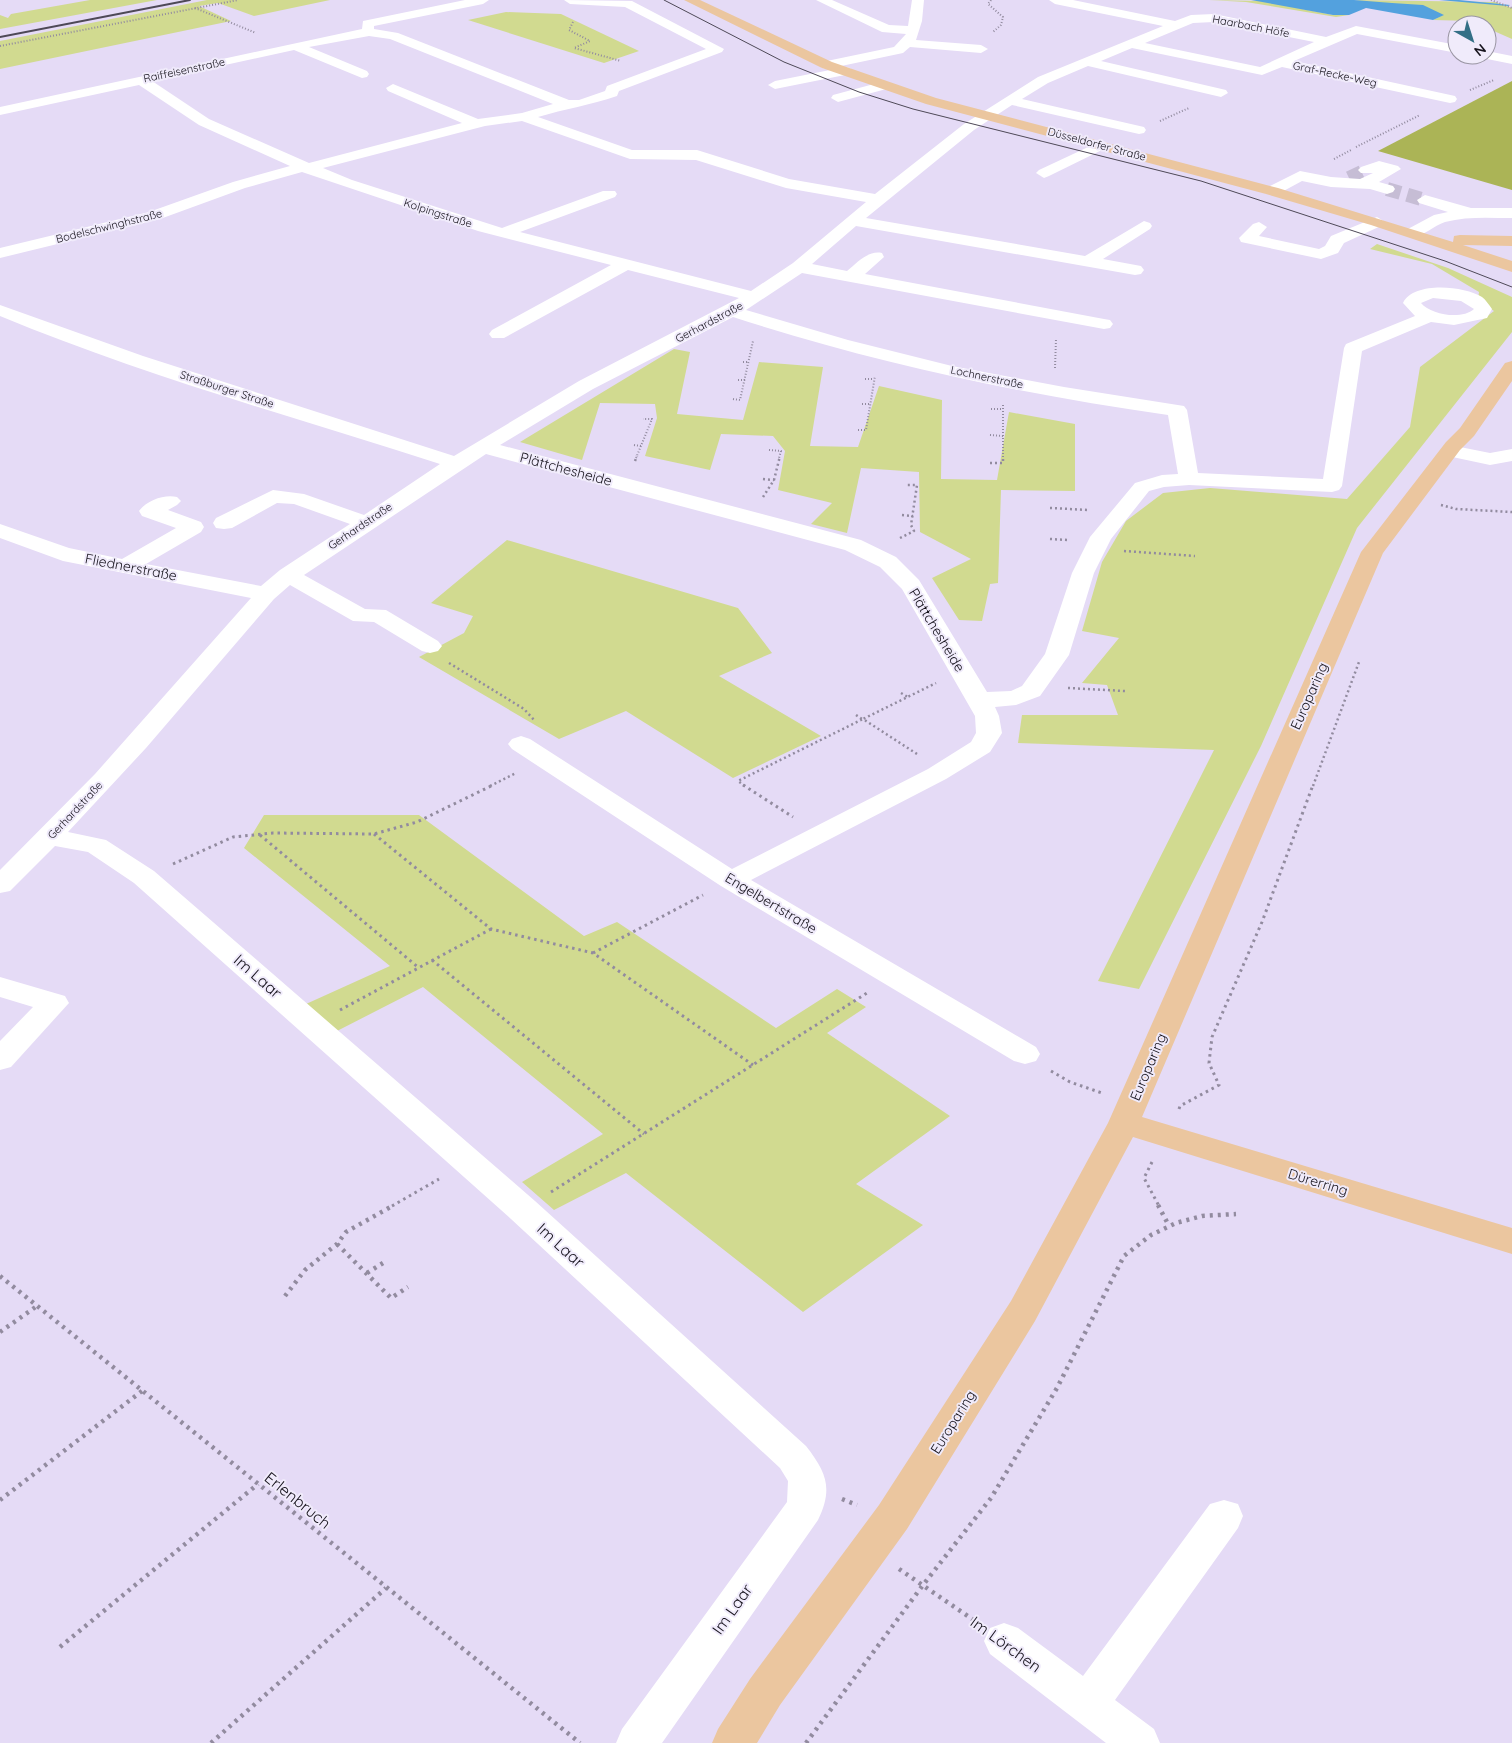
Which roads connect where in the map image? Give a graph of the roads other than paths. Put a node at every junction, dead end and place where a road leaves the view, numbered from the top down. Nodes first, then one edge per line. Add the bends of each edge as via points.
1 (483, 0) edge
2 (570, 0) edge
3 (690, 0) edge
4 (822, 0) edge
5 (1055, 0) edge
6 (914, 7) edge
7 (1176, 25) junction
8 (369, 32) junction
9 (910, 37) junction
10 (1327, 41) junction
11 (1132, 44) junction
12 (292, 46) junction
13 (1447, 47) edge
14 (981, 48) road end
15 (1497, 57) edge
16 (1512, 60) edge
17 (1088, 62) junction
18 (1282, 63) junction
19 (827, 64) junction
20 (845, 71) junction
21 (362, 74) dead end
22 (141, 80) junction
23 (775, 85) dead end
24 (885, 85) junction
25 (392, 88) dead end
26 (1221, 93) dead end
27 (838, 98) dead end
28 (1450, 99) road end
29 (1010, 100) junction
30 (573, 104) junction
31 (0, 111) edge
32 (988, 115) junction
33 (523, 117) junction
34 (476, 124) junction
35 (546, 125) junction
36 (1139, 130) dead end
37 (1102, 145) junction
38 (304, 167) junction
39 (1044, 174) dead end
40 (1387, 189) tunnel mouth
41 (1272, 191) junction
42 (609, 194) dead end
43 (878, 200) junction
44 (1426, 200) tunnel mouth
45 (1512, 213) edge
46 (1472, 214) junction
47 (853, 221) junction
48 (1377, 222) junction
49 (1144, 226) dead end
50 (1259, 227) dead end
51 (502, 233) junction
52 (1412, 233) junction
53 (1431, 240) junction
54 (1512, 241) edge
55 (0, 253) edge
56 (876, 257) dead end
57 (1087, 262) junction
58 (624, 265) junction
59 (799, 267) junction
60 (1512, 267) edge
61 (1136, 270) dead end
62 (850, 276) junction
63 (754, 297) junction
64 (0, 310) edge
65 (732, 311) junction
66 (1430, 316) dead end
67 (1104, 324) dead end
68 (498, 334) dead end
69 (1512, 367) edge
70 (482, 447) junction
71 (1450, 451) junction
72 (1512, 455) edge
73 (456, 463) junction
74 (1189, 479) junction
75 (170, 501) dead end
76 (364, 522) junction
77 (224, 523) dead end
78 (6, 538) edge
79 (126, 566) junction
80 (288, 575) junction
81 (266, 594) junction
82 (430, 646) road end
83 (979, 700) junction
84 (522, 744) road end
85 (50, 837) junction
86 (731, 880) junction
87 (0, 884) edge
88 (0, 987) edge
89 (1025, 1054) road end
90 (0, 1060) edge
91 (1128, 1113) junction
92 (1512, 1242) edge
93 (1224, 1516) dead end
94 (1004, 1641) road end
95 (1087, 1705) junction
96 (637, 1743) edge
97 (733, 1743) edge
98 (1139, 1743) edge

1 - 8 street, Raiffeisenstraße via 368,24
2 - 30 street, Bodelschwinghstraße via 628,4 717,49 612,89 612,93 606,96
3 - 19 main road, Düsseldorfer Straße
4 - 9 street
5 - 7 street, Haarbach Höfe
6 - 9 street
7 - 10 street, Haarbach Höfe via 1200,18 1214,18
7 - 11 street, Haarbach Höfe
8 - 12 street, Raiffeisenstraße
8 - 30 street, Raiffeisenstraße via 393,36
9 - 14 street
9 - 19 street via 898,50
10 - 13 street, Haarbach Höfe via 1356,30
10 - 18 street, Haarbach Höfe
11 - 17 street, Haarbach Höfe
11 - 18 street, Graf-Recke-Weg via 1254,70 1266,70
12 - 21 street
12 - 22 street, Raiffeisenstraße
15 - 16 street
17 - 26 street
17 - 29 street, Haarbach Höfe via 1043,80
18 - 28 street, Graf-Recke-Weg
19 - 20 main road, Düsseldorfer Straße
20 - 23 street
20 - 24 main road, Düsseldorfer Straße
22 - 31 street, Raiffeisenstraße
22 - 38 street, Kolpingstraße via 204,122
24 - 27 street
24 - 32 main road, Düsseldorfer Straße
25 - 34 street
29 - 32 street, Haarbach Höfe
29 - 36 street
30 - 33 street, Bodelschwinghstraße
30 - 35 street via 592,110
32 - 37 main road, Düsseldorfer Straße
32 - 43 street, Gerhardstraße
33 - 34 street, Bodelschwinghstraße
33 - 35 street
34 - 38 street, Bodelschwinghstraße
35 - 43 street via 630,154 698,155 786,183
37 - 39 street
37 - 41 main road, Düsseldorfer Straße
38 - 51 street, Kolpingstraße
38 - 55 street, Bodelschwinghstraße via 239,185 154,216
40 - 41 street via 1358,176 1300,176
41 - 48 main road, Düsseldorfer Straße
42 - 51 street
43 - 47 street, Gerhardstraße
44 - 46 street
45 - 46 street
46 - 52 street via 1440,218
47 - 57 street
47 - 59 street, Gerhardstraße
48 - 50 street via 1337,240 1332,249 1321,254 1247,238
48 - 52 main road, Düsseldorfer Straße
49 - 57 street
51 - 58 street, Kolpingstraße
52 - 53 main road, Düsseldorfer Straße
53 - 54 main road
53 - 60 main road, Düsseldorfer Straße
56 - 62 street
57 - 61 street
58 - 63 street, Kolpingstraße
58 - 68 street
59 - 62 street
59 - 63 street, Gerhardstraße
62 - 67 street
63 - 65 street, Gerhardstraße
64 - 73 street, Straßburger Straße via 136,360
65 - 70 street, Gerhardstraße via 586,385
65 - 74 street, Lochnerstraße via 896,358 1017,384 1177,410
66 - 74 street via 1353,348 1332,486
69 - 71 main road, Europaring
70 - 73 street, Gerhardstraße
70 - 83 street, Plättchesheide via 853,546 888,562 911,584
71 - 72 street via 1490,459
71 - 91 main road, Europaring via 1372,552
73 - 76 street, Gerhardstraße
74 - 83 street via 1162,481 1142,487 1101,537 1083,573 1056,655 1030,692 1016,698
75 - 79 street via 150,510 193,527
76 - 77 street via 297,498 273,496
76 - 80 street, Gerhardstraße
78 - 79 street, Fliednerstraße via 63,554
79 - 81 street, Fliednerstraße
80 - 81 street, Gerhardstraße
80 - 82 street via 361,616 378,615
81 - 85 street, Gerhardstraße via 138,742
83 - 86 street, Plättchesheide via 987,716 989,733 981,747
84 - 86 street, Engelbertstraße
85 - 87 street, Gerhardstraße
85 - 96 street, Im Laar via 96,846 144,877 523,1210 793,1457 807,1475 809,1496 804,1509
86 - 89 street, Engelbertstraße
88 - 90 street via 54,1003
91 - 92 main road, Dürerring
91 - 97 main road, Europaring via 1023,1311 893,1517 765,1692
93 - 95 street
94 - 95 street, Im Lörchen
95 - 98 street, Im Lörchen

